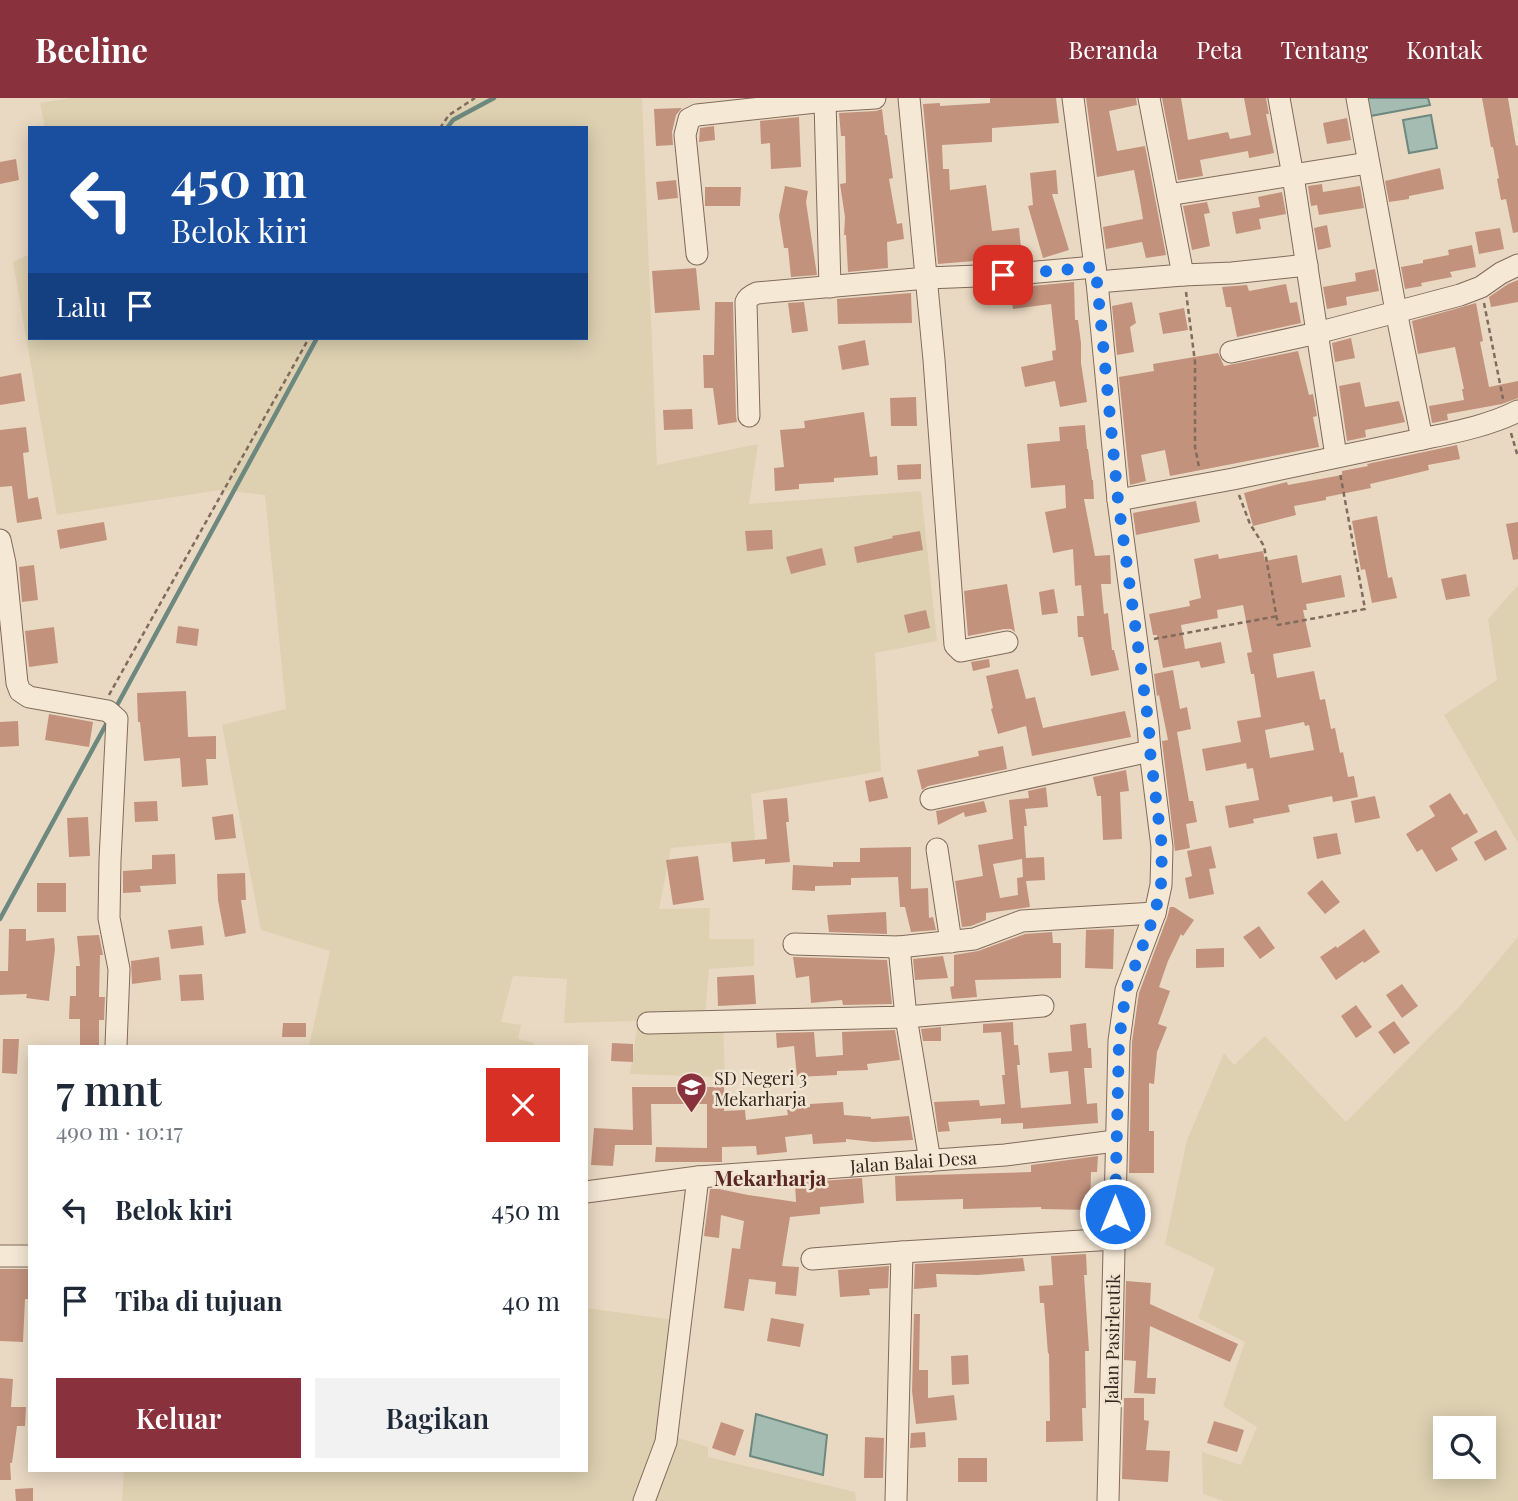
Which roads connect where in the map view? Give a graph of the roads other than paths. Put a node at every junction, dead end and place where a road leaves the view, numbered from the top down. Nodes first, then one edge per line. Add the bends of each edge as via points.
1 (875, 98) edge
2 (909, 98) edge
3 (1073, 98) edge
4 (1149, 98) edge
5 (1279, 98) edge
6 (1357, 98) edge
7 (825, 101) junction
8 (1368, 163) junction
9 (1293, 176) junction
10 (1168, 195) junction
11 (697, 254) dead end
12 (1307, 265) junction
13 (1518, 265) edge
14 (1096, 275) junction
15 (1184, 275) junction
16 (927, 278) junction
17 (830, 286) junction
18 (1396, 311) junction
19 (1317, 334) junction
20 (1231, 352) dead end
21 (1512, 414) edge
22 (749, 416) dead end
23 (1422, 439) junction
24 (1336, 456) junction
25 (1118, 500) junction
26 (0, 540) edge
27 (1007, 642) dead end
28 (1150, 751) junction
29 (932, 799) dead end
30 (937, 849) dead end
31 (1155, 913) junction
32 (951, 942) junction
33 (794, 944) dead end
34 (899, 947) junction
35 (1043, 1006) dead end
36 (906, 1017) junction
37 (648, 1023) dead end
38 (116, 1045) edge
39 (1115, 1141) junction
40 (930, 1161) junction
41 (698, 1177) junction
42 (588, 1192) edge
43 (1115, 1239) junction
44 (902, 1252) junction
45 (0, 1256) edge
46 (28, 1256) edge
47 (812, 1259) dead end
48 (644, 1501) edge
49 (897, 1501) edge
50 (1108, 1501) edge

1 - 7 street
2 - 16 street
3 - 14 street, Jalan Pasirleutik
4 - 10 street
5 - 9 street
6 - 8 street
7 - 11 street via 697,114 689,119 685,135
7 - 17 street
8 - 9 street
8 - 18 street
9 - 10 street
9 - 12 street
10 - 15 street
12 - 15 street
12 - 19 street
13 - 18 street via 1460,295
14 - 15 street
14 - 16 street
14 - 25 street, Jalan Pasirleutik
16 - 17 street
16 - 27 street via 954,645 961,651
17 - 22 street via 757,293 748,298
18 - 19 street
18 - 23 street
19 - 20 street
19 - 24 street
21 - 23 street
23 - 24 street
24 - 25 street
25 - 28 street, Jalan Pasirleutik
26 - 38 street via 20,691 29,697 108,713 109,918 118,969
28 - 29 street
28 - 31 street, Jalan Pasirleutik via 1162,847
30 - 32 street
31 - 32 street via 1022,921 974,939
31 - 39 street, Jalan Pasirleutik via 1126,990
32 - 34 street
33 - 34 street
34 - 36 street
35 - 36 street
36 - 37 street
36 - 40 street
39 - 40 street, Jalan Balai Desa
39 - 43 street, Jalan Pasirleutik
40 - 41 street, Jalan Balai Desa
41 - 42 street, Jalan Balai Desa
41 - 48 street via 666,1442
43 - 44 street
43 - 50 street, Jalan Pasirleutik
44 - 47 street
44 - 49 street
45 - 46 street

